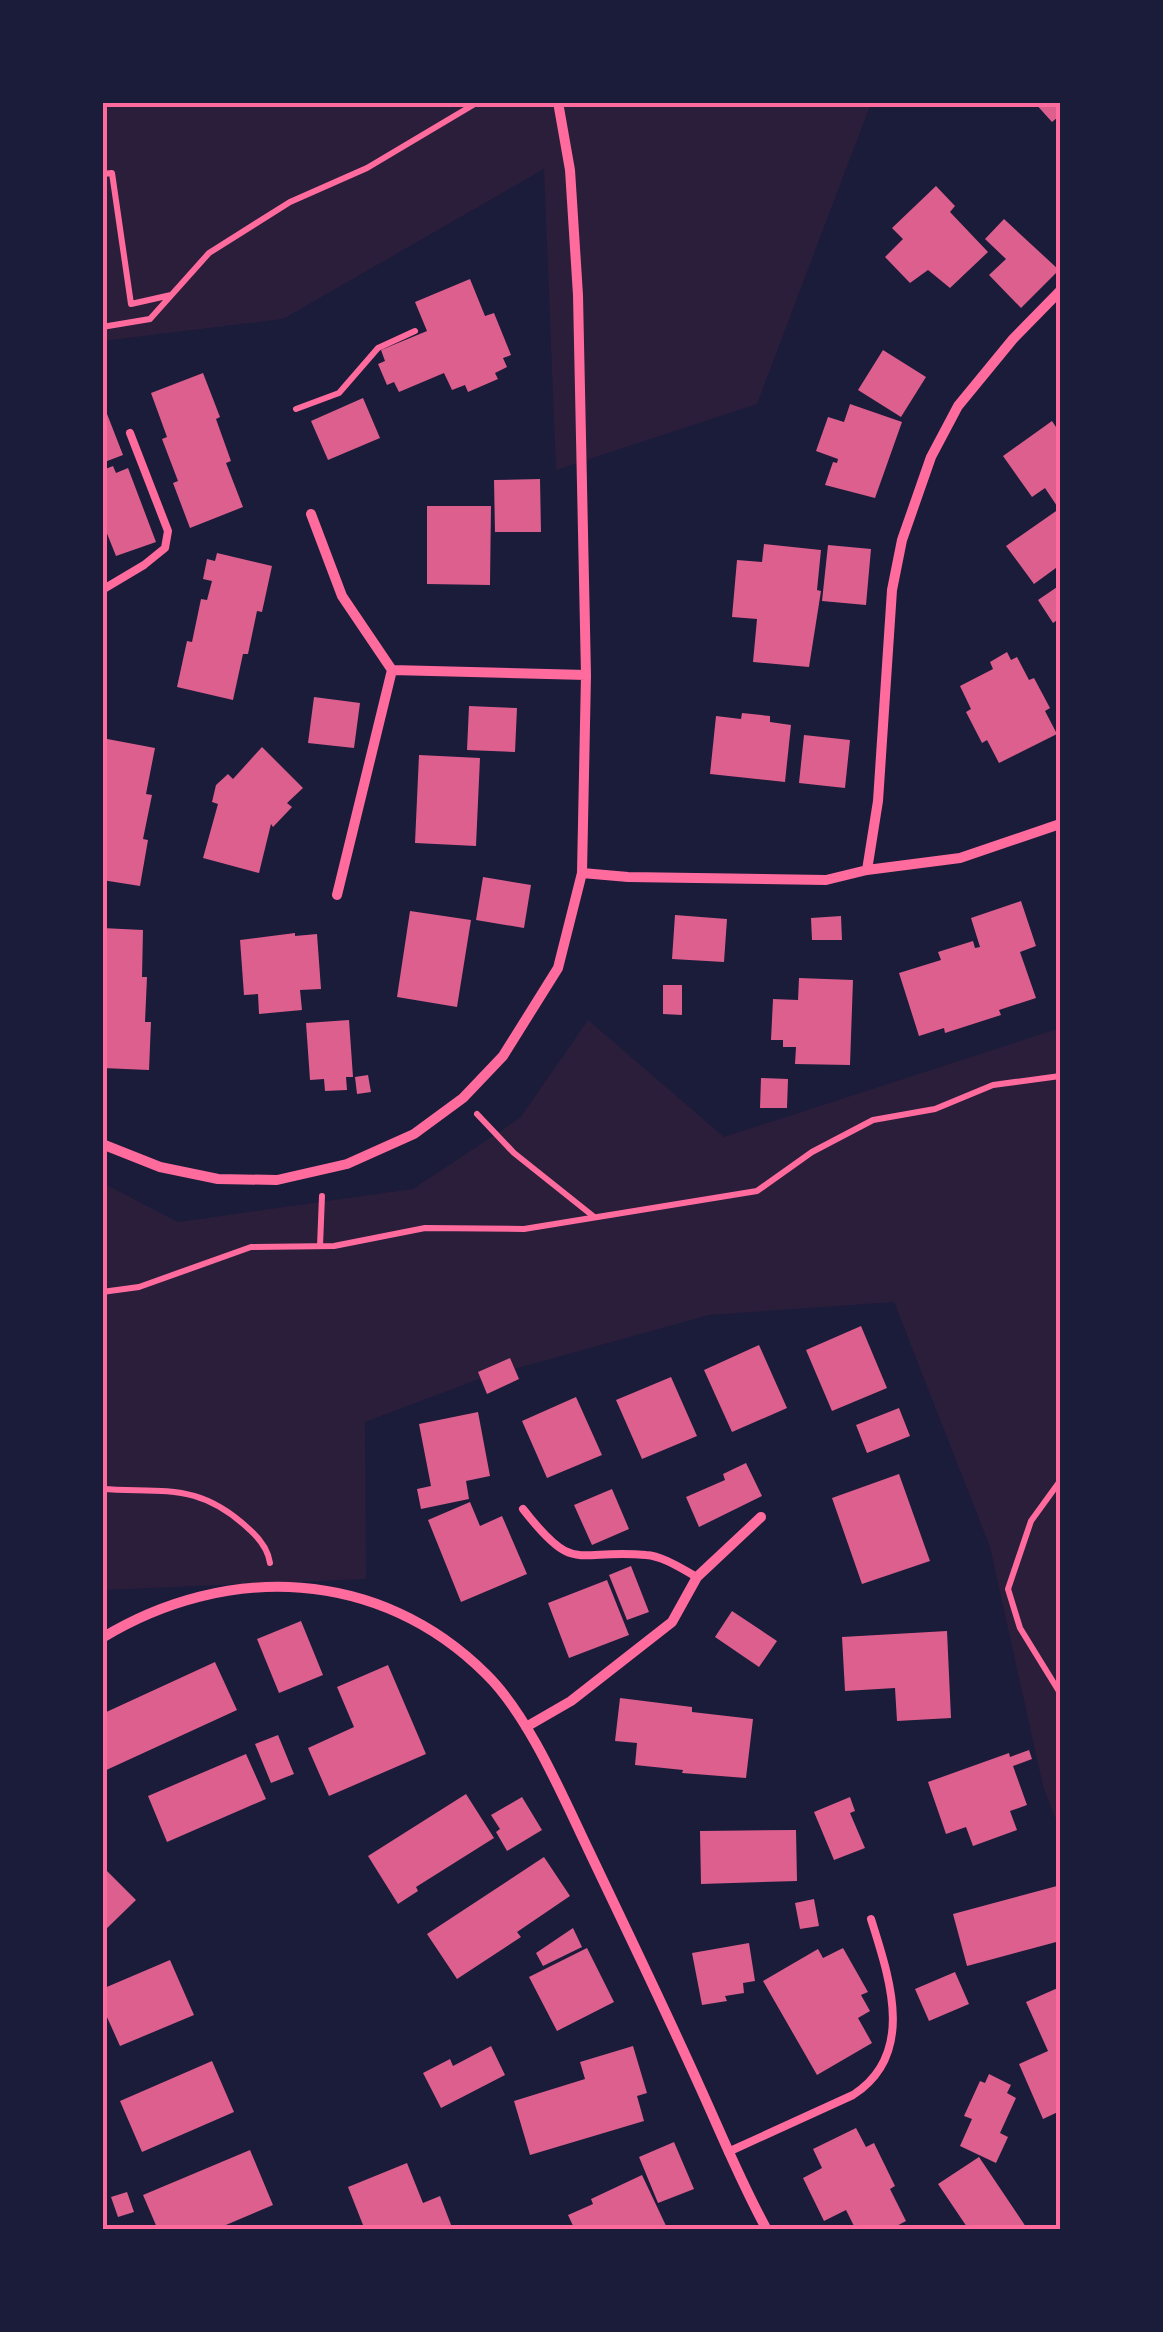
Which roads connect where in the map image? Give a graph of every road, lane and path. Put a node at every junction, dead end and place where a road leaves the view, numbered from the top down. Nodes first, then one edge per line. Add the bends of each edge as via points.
1 (478, 102) edge
2 (558, 102) edge
3 (102, 174) edge
4 (1060, 291) edge
5 (172, 295) junction
6 (102, 327) edge
7 (415, 332) dead end
8 (296, 409) dead end
9 (130, 434) dead end
10 (311, 514) dead end
11 (102, 590) edge
12 (392, 670) junction
13 (586, 675) junction
14 (1060, 824) edge
15 (867, 870) junction
16 (582, 873) junction
17 (337, 896) dead end
18 (1060, 1076) edge
19 (463, 1098) junction
20 (102, 1144) edge
21 (322, 1196) dead end
22 (593, 1216) junction
23 (320, 1246) junction
24 (102, 1292) edge
25 (1060, 1481) edge
26 (102, 1489) edge
27 (523, 1509) dead end
28 (761, 1517) dead end
29 (697, 1577) junction
30 (274, 1584) junction
31 (102, 1638) edge
32 (1060, 1693) edge
33 (526, 1728) junction
34 (872, 1920) dead end
35 (728, 2152) junction
36 (767, 2230) edge

1 - 5 path via 209,252
2 - 13 street via 578,295
3 - 5 path via 112,173 131,304
4 - 15 street via 958,406 931,457 902,540
5 - 6 path via 150,319
7 - 8 path via 378,348 339,393
9 - 11 lane via 168,531 164,548
10 - 12 street via 342,596
12 - 13 street
12 - 17 street
13 - 16 street
14 - 15 street via 960,858
15 - 16 street via 826,880
16 - 19 street via 558,968 504,1056
18 - 22 path via 992,1084 934,1109 874,1120 757,1191
19 - 20 street via 414,1134 347,1164 277,1180 218,1179 160,1168
19 - 22 path via 514,1154
21 - 23 path
22 - 23 path via 524,1229 425,1228
23 - 24 path via 251,1247 140,1286
25 - 32 path via 1031,1522 1008,1589 1020,1628
26 - 30 path via 178,1490 227,1508 269,1554
27 - 29 lane via 572,1555 651,1555
28 - 29 street
29 - 33 street via 672,1622
30 - 31 street via 174,1602
30 - 33 street via 350,1594 426,1630 489,1676
33 - 35 street
34 - 35 lane via 894,2014 884,2059 853,2095
35 - 36 street

